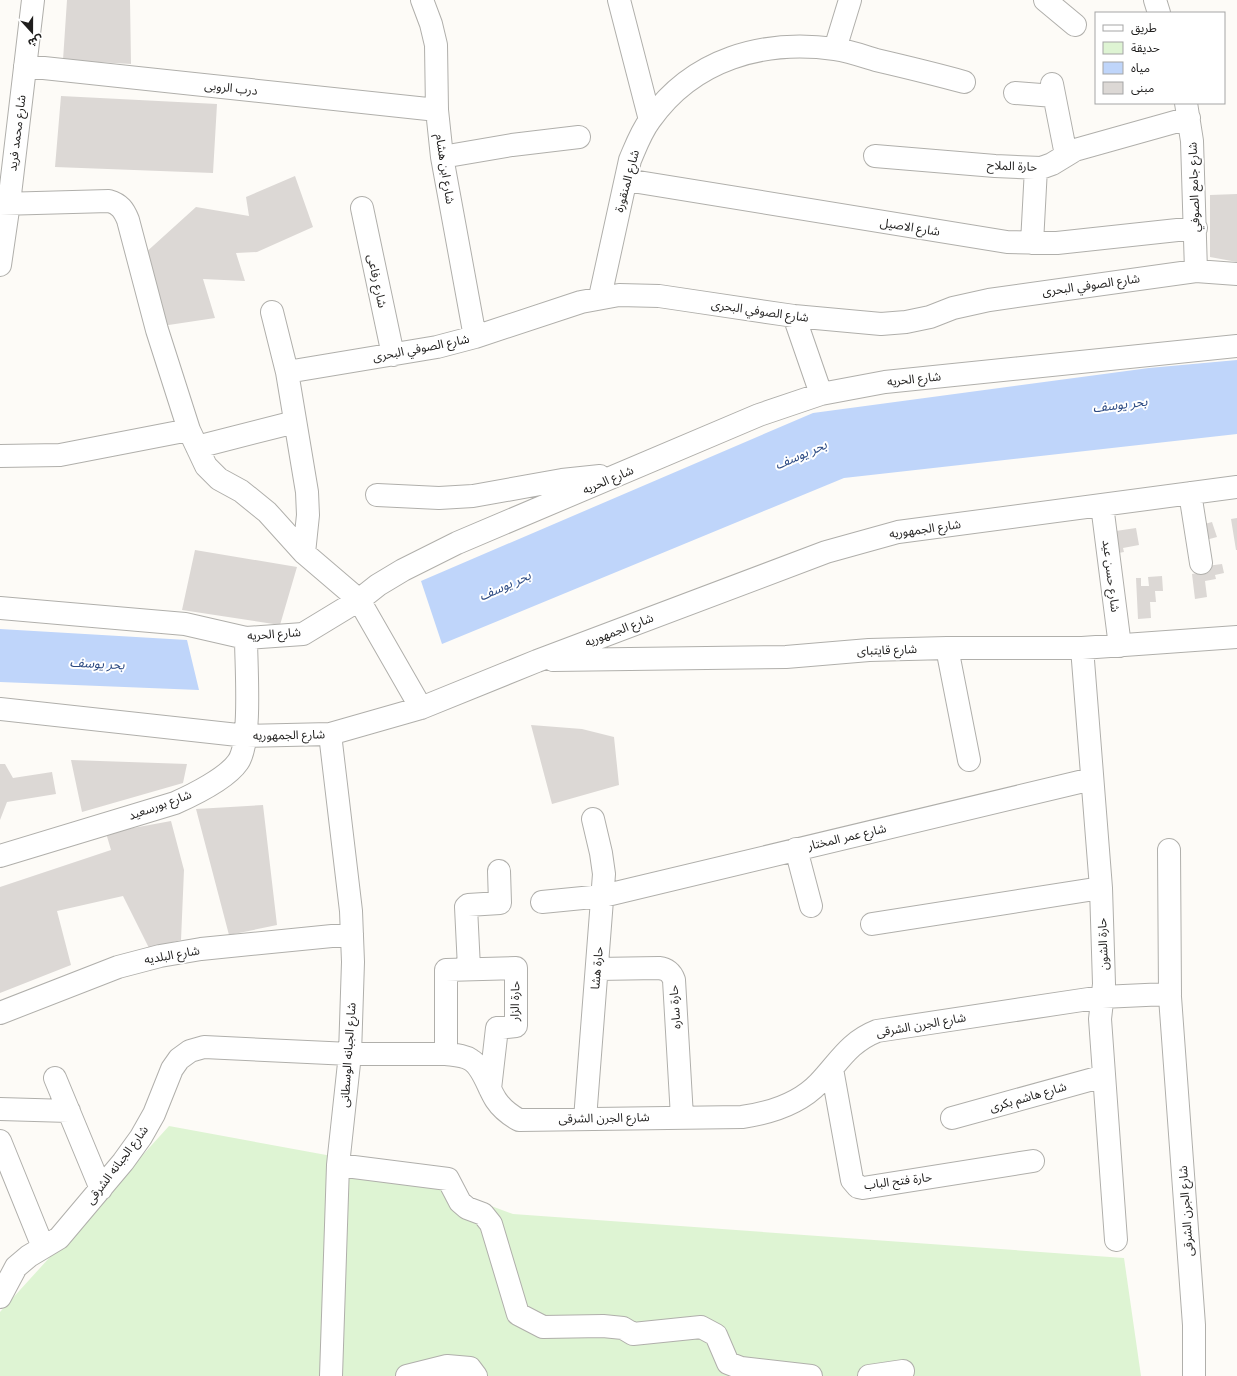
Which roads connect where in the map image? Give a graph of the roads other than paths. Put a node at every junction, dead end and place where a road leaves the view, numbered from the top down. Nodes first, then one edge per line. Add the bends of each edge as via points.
1 (32, 0) edge
2 (422, 0) edge
3 (620, 0) edge
4 (850, 0) edge
5 (1046, 0) edge
6 (1155, 0) edge
7 (1159, 12) edge
8 (1075, 25) dead end
9 (836, 49) junction
10 (25, 66) junction
11 (964, 82) dead end
12 (1015, 93) dead end
13 (437, 110) junction
14 (1188, 111) edge
15 (650, 120) junction
16 (579, 137) dead end
17 (1066, 155) junction
18 (875, 156) dead end
19 (442, 157) junction
20 (1036, 168) junction
21 (626, 180) junction
22 (5, 203) edge
23 (362, 208) dead end
24 (1196, 228) junction
25 (1032, 243) junction
26 (0, 265) edge
27 (1196, 271) junction
28 (1237, 274) edge
29 (600, 297) junction
30 (272, 312) dead end
31 (794, 316) junction
32 (475, 337) junction
33 (1237, 346) edge
34 (393, 355) junction
35 (287, 372) junction
36 (821, 394) junction
37 (295, 422) junction
38 (193, 439) junction
39 (0, 456) edge
40 (622, 474) junction
41 (1237, 487) edge
42 (1190, 493) junction
43 (377, 495) dead end
44 (1102, 505) junction
45 (304, 553) junction
46 (1200, 563) dead end
47 (359, 600) junction
48 (0, 608) edge
49 (1237, 637) edge
50 (246, 638) junction
51 (1120, 646) junction
52 (947, 648) junction
53 (1082, 648) junction
54 (537, 661) junction
55 (421, 708) junction
56 (0, 709) edge
57 (330, 734) junction
58 (247, 736) junction
59 (969, 760) dead end
60 (1092, 779) junction
61 (593, 819) dead end
62 (796, 849) junction
63 (1169, 850) dead end
64 (0, 856) edge
65 (499, 871) dead end
66 (1101, 888) junction
67 (603, 896) junction
68 (542, 902) dead end
69 (812, 906) dead end
70 (872, 924) dead end
71 (352, 934) junction
72 (469, 968) junction
73 (597, 969) junction
74 (1170, 995) junction
75 (1102, 997) junction
76 (0, 1013) edge
77 (350, 1054) junction
78 (446, 1054) junction
79 (832, 1069) junction
80 (1104, 1076) junction
81 (56, 1078) dead end
82 (490, 1089) junction
83 (0, 1109) edge
84 (69, 1111) junction
85 (682, 1117) junction
86 (952, 1118) dead end
87 (585, 1119) junction
88 (0, 1140) edge
89 (1033, 1160) dead end
90 (338, 1165) junction
91 (101, 1189) junction
92 (1116, 1240) dead end
93 (43, 1247) junction
94 (2, 1288) edge
95 (903, 1371) dead end
96 (331, 1376) edge
97 (407, 1376) edge
98 (476, 1376) edge
99 (811, 1376) edge
100 (869, 1376) edge
101 (1194, 1376) edge

1 - 10 street, شارع محمد فريد
2 - 13 street, شارع ابن هشام via 436,45
3 - 15 street
4 - 9 street
5 - 8 street
6 - 7 street
9 - 11 street, شارع المنقورة
9 - 15 street, شارع المنقورة via 802,47 736,55 688,80 667,99
10 - 13 street, درب الروبى
10 - 22 street, شارع محمد فريد
12 - 17 street via 1053,90
13 - 19 street, شارع ابن هشام
14 - 17 street, حارة الملاح
14 - 24 street, شارع جامع الصوفي
15 - 21 street, شارع المنقورة via 630,160
16 - 19 street
17 - 20 street, حارة الملاح via 1047,167
18 - 20 street, حارة الملاح
19 - 32 street, شارع ابن هشام
20 - 25 street
21 - 25 street, شارع الاصيل via 970,237
21 - 29 street, شارع المنقورة
22 - 26 street, شارع محمد فريد
22 - 38 street via 108,202 116,203 124,210 157,330
23 - 34 street, شارع رفاعى
24 - 25 street, شارع الاصيل via 1057,243
24 - 27 street, شارع جامع الصوفي
27 - 28 street, شارع الصوفي البحرى
27 - 31 street, شارع الصوفي البحرى via 989,300 906,322 881,324
29 - 31 street, شارع الصوفي البحرى via 639,294
29 - 32 street, شارع الصوفي البحرى
30 - 35 street
31 - 36 street
32 - 34 street, شارع الصوفي البحرى
33 - 36 street, شارع الحريه via 885,382
34 - 35 street, شارع الصوفي البحرى
35 - 37 street
36 - 40 street, شارع الحريه via 759,415
37 - 38 street
37 - 45 street via 307,492 308,515
38 - 39 street via 60,455
38 - 45 street via 206,466 219,479 241,491 267,512
40 - 43 street via 562,480 473,496 439,498
40 - 47 street, شارع الحريه via 430,556 378,585
41 - 42 street, شارع الجمهوريه
42 - 44 street, شارع الجمهوريه
42 - 46 street
44 - 51 street, شارع حسن عيد
44 - 54 street, شارع الجمهوريه via 873,537 826,552
45 - 47 street
47 - 50 street, شارع الحريه via 303,634
47 - 55 street
48 - 50 street, شارع الحريه via 185,624
49 - 51 street, شارع قايتباى
50 - 58 street, شارع بورسعيد
51 - 53 street, شارع قايتباى
52 - 53 street, شارع قايتباى
52 - 54 street, شارع قايتباى via 869,650 786,657
52 - 59 street
53 - 60 street, حارة الشون
54 - 55 street, شارع الجمهوريه
55 - 57 street, شارع الجمهوريه
56 - 58 street, شارع الجمهوريه
57 - 58 street, شارع الجمهوريه
57 - 71 street, شارع الجبانه الوسطانى
58 - 64 street, شارع بورسعيد via 239,762 192,795 175,803
60 - 62 street, شارع عمر المختار
60 - 66 street, حارة الشون
61 - 67 street, حارة هشا via 604,874
62 - 67 street, شارع عمر المختار
62 - 69 street
63 - 74 street
65 - 72 street via 500,903 466,907
66 - 70 street
66 - 75 street, حارة الشون via 1104,984
67 - 68 street, شارع عمر المختار
67 - 73 street, حارة هشا
71 - 76 street, شارع البلديه via 201,949 160,956 118,967
71 - 77 street, شارع الجبانه الوسطانى
72 - 78 street, حارة الزار via 446,971
72 - 82 street, حارة الزار via 516,968 516,1026 497,1028
73 - 85 street, حارة ساره via 659,968 672,975
73 - 87 street, حارة هشا
74 - 75 street, شارع الجرن الشرقى
74 - 101 street, شارع الجرن الشرقى via 1194,1325
75 - 79 street, شارع الجرن الشرقى via 877,1031 850,1047
75 - 80 street, حارة الشون via 1100,1019
77 - 78 street, شارع الجرن الشرقى
77 - 90 street, شارع الجبانه الوسطانى
77 - 91 street, شارع الجبانه الشرقى via 204,1047 190,1051 172,1068 154,1114 141,1137
78 - 82 street, شارع الجرن الشرقى via 471,1060
79 - 85 street, شارع الجرن الشرقى via 818,1085 801,1098 763,1114 742,1117
79 - 89 street, حارة فتح الباب via 852,1180 858,1186 863,1188
80 - 86 street, شارع هاشم بكرى
80 - 92 street, حارة الشون
81 - 84 street
82 - 87 street, شارع الجرن الشرقى via 507,1113 520,1120
83 - 84 street
84 - 91 street
85 - 87 street, شارع الجرن الشرقى
88 - 93 street
90 - 96 street, شارع الجبانه الوسطانى
90 - 99 street via 448,1179 460,1202 467,1208 484,1214 491,1224 518,1314 543,1327 603,1326 623,1328 633,1334 701,1327 716,1335 728,1363 742,1368
91 - 93 street, شارع الجبانه الشرقى via 58,1238
93 - 94 street, شارع الجبانه الشرقى via 16,1267
95 - 100 street
97 - 98 street via 447,1366 470,1368

